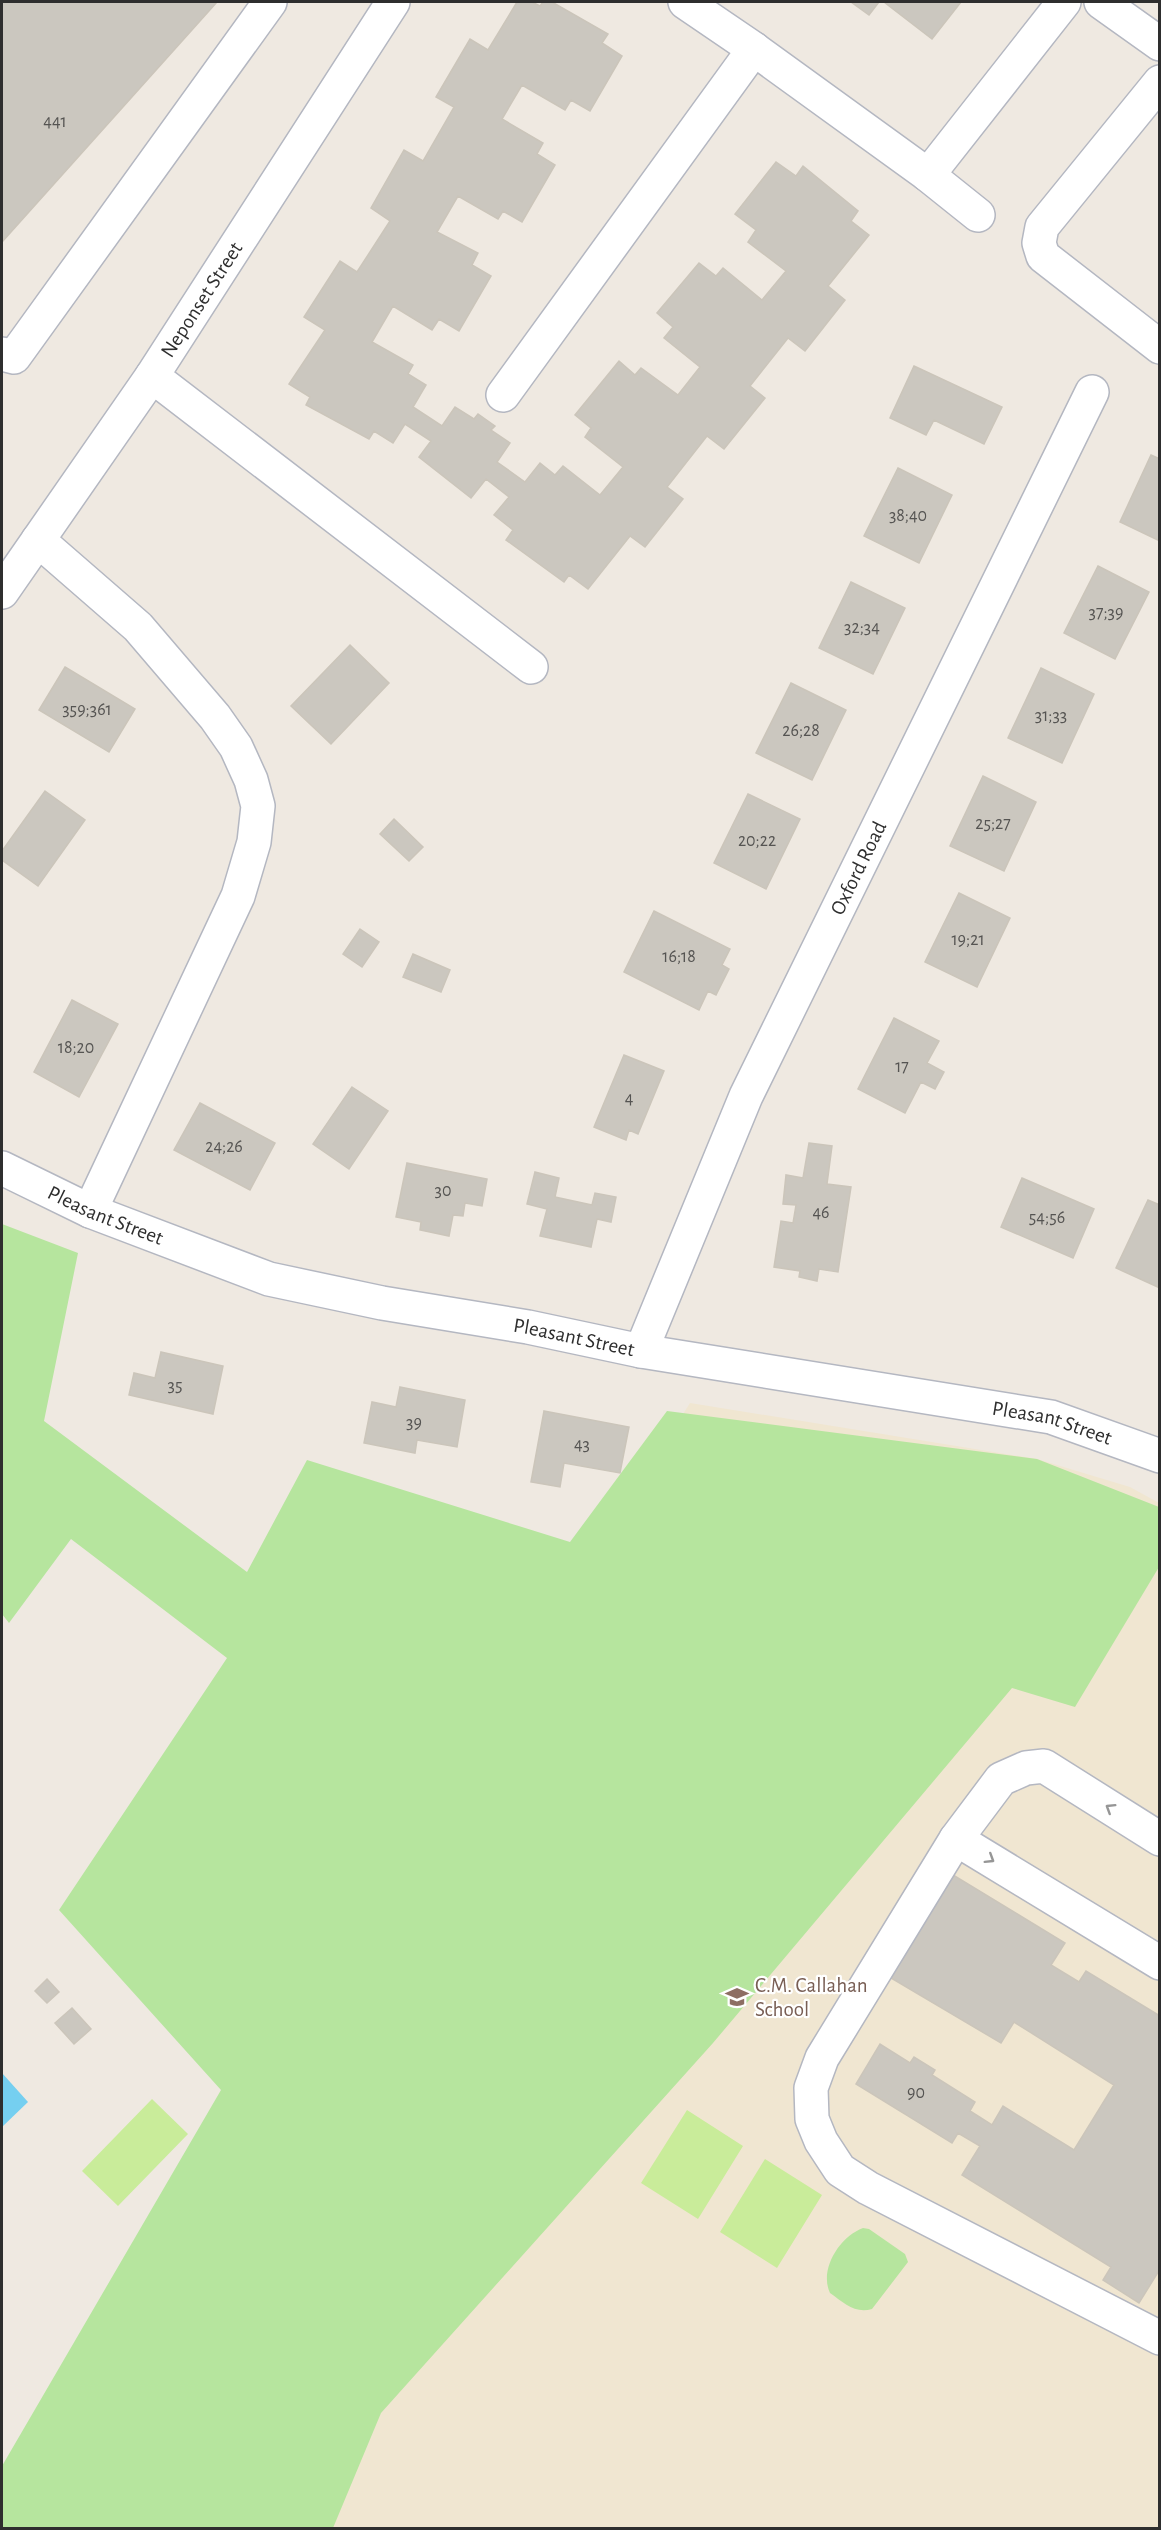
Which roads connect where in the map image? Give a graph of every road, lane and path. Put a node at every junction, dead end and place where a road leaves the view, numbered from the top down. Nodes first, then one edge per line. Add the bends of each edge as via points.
1 (270, 2) edge
2 (393, 2) edge
3 (685, 2) edge
4 (1064, 2) edge
5 (1101, 2) edge
6 (1160, 44) edge
7 (754, 49) junction
8 (1160, 82) edge
9 (928, 175) junction
10 (978, 215) dead end
11 (1160, 347) edge
12 (2, 354) edge
13 (152, 376) junction
14 (1092, 393) dead end
15 (503, 395) dead end
16 (38, 540) junction
17 (2, 592) edge
18 (531, 667) dead end
19 (2, 1168) edge
20 (90, 1211) junction
21 (641, 1351) junction
22 (1160, 1456) edge
23 (956, 1839) junction
24 (1160, 1839) edge
25 (1160, 1963) edge
26 (1160, 2338) edge

1 - 12 street via 14,357
2 - 13 street, Neponset Street
3 - 7 street
4 - 9 street
5 - 6 street
7 - 9 street
7 - 15 street
8 - 11 street via 1042,227 1039,243 1043,256
9 - 10 street
13 - 16 street, Neponset Street
13 - 18 street
14 - 21 street, Oxford Road via 746,1096
16 - 17 street, Neponset Street
16 - 20 street via 138,627 215,717 236,747 258,806 254,842 238,896
19 - 20 street, Pleasant Street
20 - 21 street, Pleasant Street via 269,1279
21 - 22 street, Pleasant Street via 1050,1418
24 -> 23 street via 1044,1766 1026,1768 1001,1779
23 -> 25 street
23 - 26 street via 822,2058 812,2088 812,2119 840,2170 868,2188

